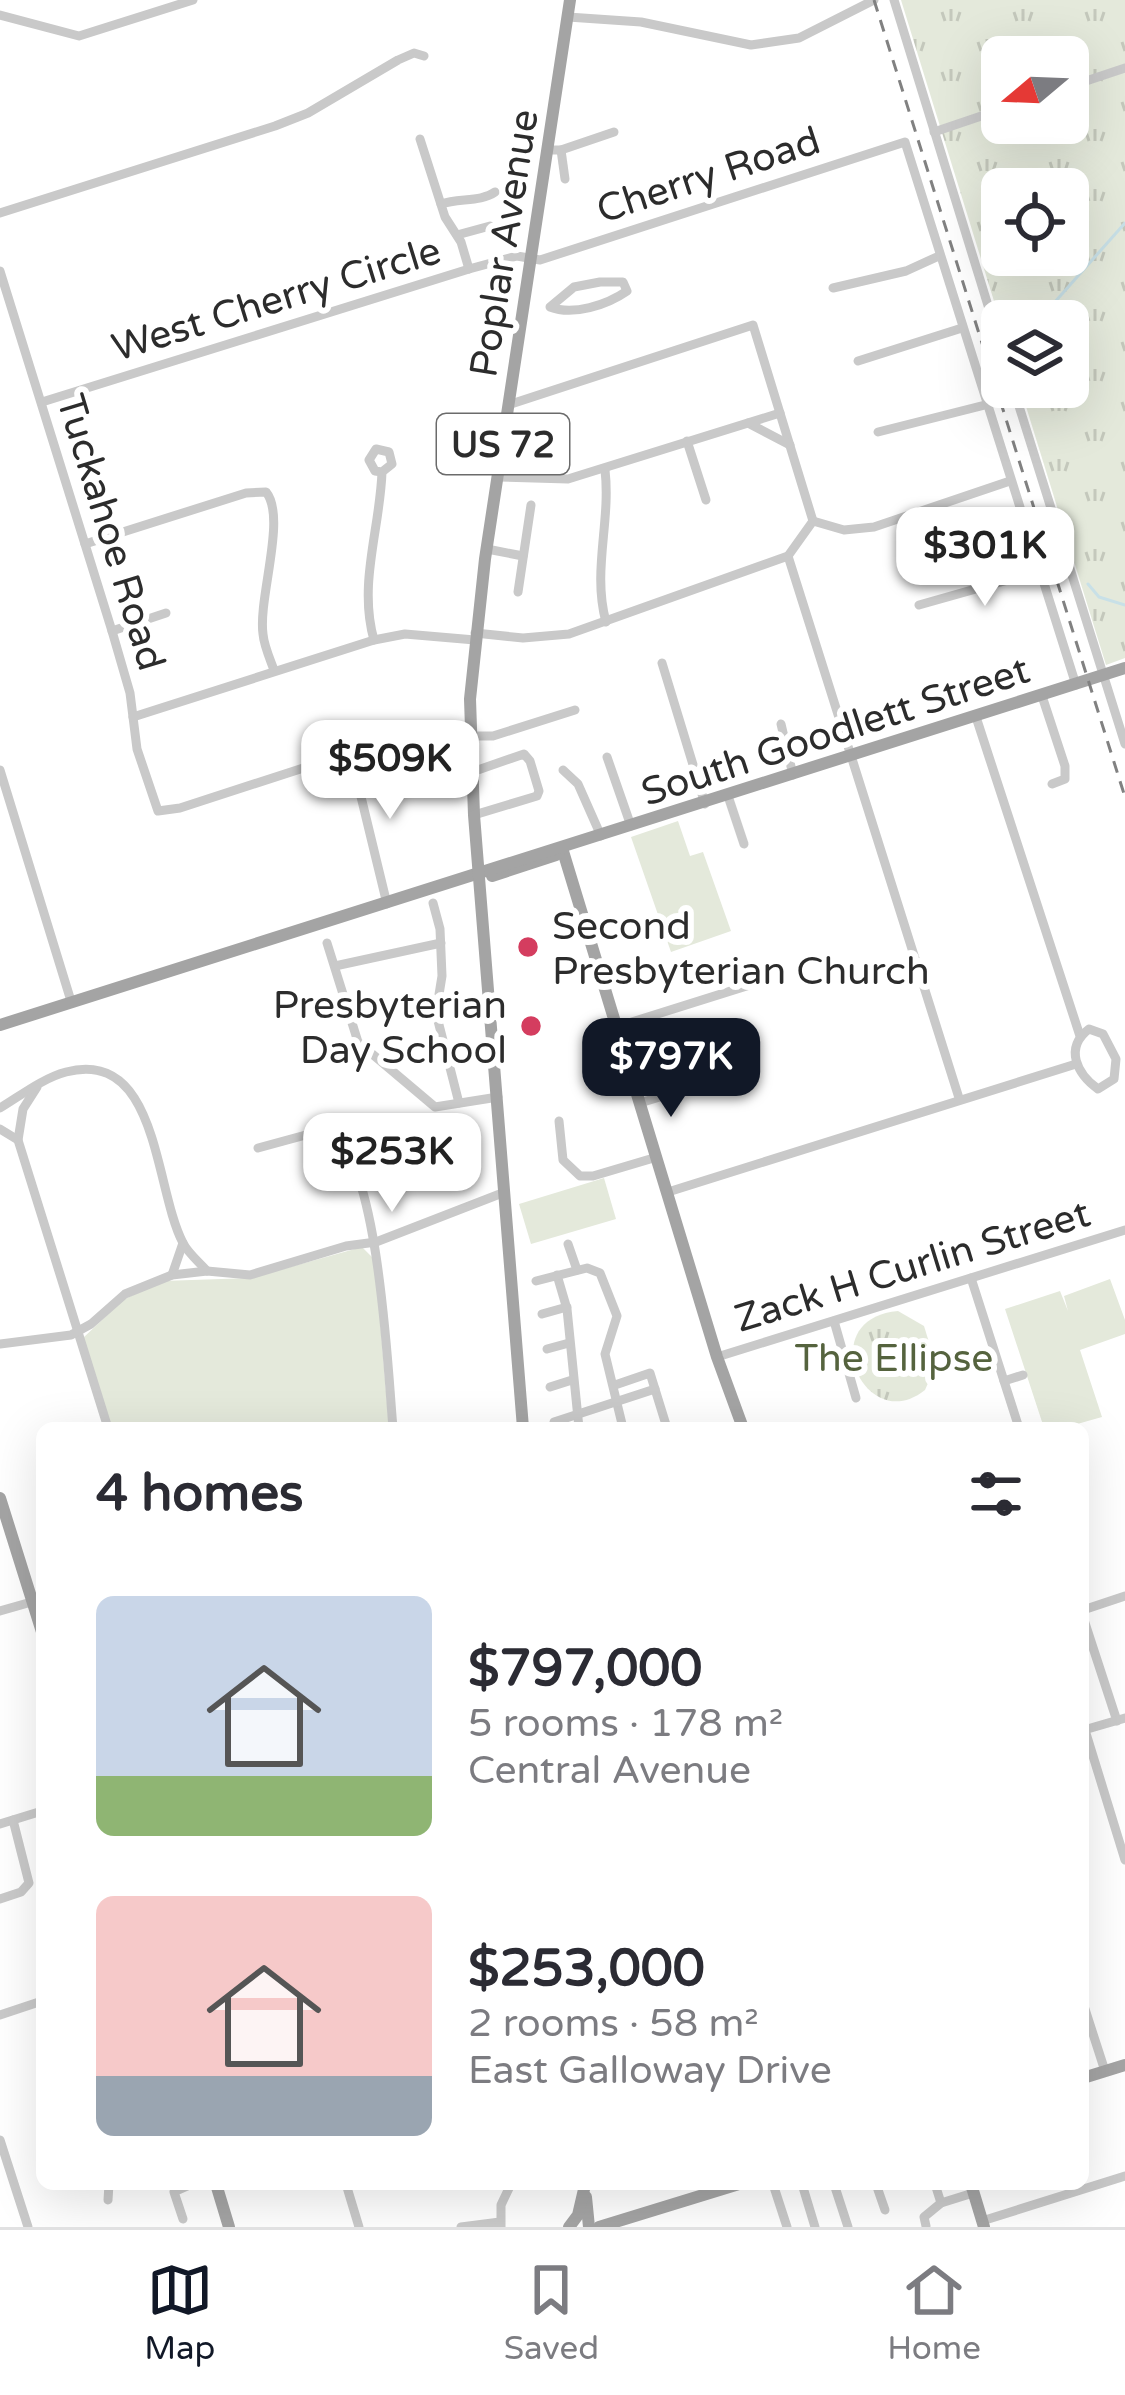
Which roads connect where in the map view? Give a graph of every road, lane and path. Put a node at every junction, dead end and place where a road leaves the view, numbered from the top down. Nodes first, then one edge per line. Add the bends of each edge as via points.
1 (193, 0) edge
2 (570, 0) edge
3 (874, 0) edge
4 (894, 0) edge
5 (0, 15) edge
6 (568, 16) junction
7 (424, 56) dead end
8 (1125, 68) edge
9 (1089, 80) edge
10 (981, 116) edge
11 (614, 132) dead end
12 (934, 132) junction
13 (420, 139) dead end
14 (555, 150) junction
15 (565, 179) dead end
16 (496, 192) dead end
17 (441, 204) junction
18 (0, 213) edge
19 (490, 226) dead end
20 (457, 235) junction
21 (939, 256) junction
22 (530, 257) junction
23 (469, 269) junction
24 (0, 271) edge
25 (832, 288) dead end
26 (986, 300) edge
27 (524, 302) junction
28 (550, 308) junction
29 (13, 309) junction
30 (0, 314) edge
31 (962, 328) junction
32 (858, 361) dead end
33 (981, 391) edge
34 (42, 402) junction
35 (508, 405) junction
36 (981, 405) edge
37 (986, 408) edge
38 (1020, 408) edge
39 (780, 413) junction
40 (748, 423) junction
41 (878, 432) dead end
42 (687, 441) junction
43 (790, 445) junction
44 (605, 470) junction
45 (382, 472) dead end
46 (499, 477) junction
47 (1010, 481) junction
48 (706, 500) dead end
49 (531, 505) dead end
50 (813, 521) junction
51 (85, 544) junction
52 (487, 549) junction
53 (523, 556) junction
54 (788, 556) junction
55 (1039, 571) junction
56 (518, 592) dead end
57 (919, 605) dead end
58 (166, 613) dead end
59 (606, 622) junction
60 (112, 631) junction
61 (475, 637) junction
62 (374, 640) junction
63 (662, 664) dead end
64 (1125, 668) edge
65 (274, 670) junction
66 (1105, 676) junction
67 (1076, 685) junction
68 (1042, 696) junction
69 (575, 710) dead end
70 (133, 717) junction
71 (976, 717) junction
72 (781, 724) dead end
73 (470, 736) junction
74 (1125, 744) edge
75 (607, 757) dead end
76 (851, 758) junction
77 (0, 770) edge
78 (563, 770) dead end
79 (472, 772) junction
80 (793, 776) junction
81 (1052, 784) dead end
82 (728, 796) junction
83 (705, 804) junction
84 (474, 815) junction
85 (631, 826) junction
86 (601, 836) junction
87 (476, 838) junction
88 (744, 844) dead end
89 (562, 848) junction
90 (506, 862) junction
91 (536, 862) junction
92 (479, 874) junction
93 (577, 896) junction
94 (433, 903) dead end
95 (387, 904) junction
96 (441, 943) junction
97 (327, 944) dead end
98 (335, 965) junction
99 (775, 977) dead end
100 (71, 1001) junction
101 (0, 1025) edge
102 (616, 1027) junction
103 (1080, 1036) junction
104 (1076, 1064) junction
105 (705, 1083) dead end
106 (37, 1087) junction
107 (498, 1097) junction
108 (959, 1098) junction
109 (459, 1103) junction
110 (640, 1103) junction
111 (0, 1108) edge
112 (559, 1121) dead end
113 (0, 1130) edge
114 (18, 1140) junction
115 (258, 1148) dead end
116 (657, 1156) junction
117 (505, 1192) junction
118 (668, 1192) junction
119 (1125, 1230) edge
120 (376, 1242) junction
121 (183, 1243) junction
122 (568, 1244) dead end
123 (577, 1270) junction
124 (207, 1271) junction
125 (172, 1274) junction
126 (557, 1274) junction
127 (971, 1278) junction
128 (536, 1281) dead end
129 (567, 1307) junction
130 (542, 1314) dead end
131 (834, 1321) junction
132 (77, 1331) junction
133 (569, 1343) junction
134 (0, 1345) edge
135 (547, 1349) dead end
136 (717, 1357) junction
137 (1023, 1375) dead end
138 (572, 1380) junction
139 (1004, 1381) junction
140 (615, 1385) junction
141 (550, 1387) dead end
142 (655, 1389) junction
143 (856, 1398) dead end
144 (616, 1400) junction
145 (575, 1415) junction
146 (106, 1422) edge
147 (391, 1422) edge
148 (523, 1422) edge
149 (554, 1422) dead end
150 (577, 1422) edge
151 (622, 1422) edge
152 (665, 1422) edge
153 (737, 1422) edge
154 (1017, 1422) edge
155 (0, 1498) edge
156 (1125, 1596) edge
157 (36, 1597) edge
158 (36, 1600) edge
159 (0, 1611) edge
160 (1089, 1611) edge
161 (1089, 1639) edge
162 (1121, 1719) edge
163 (1089, 1729) edge
164 (1089, 1747) edge
165 (36, 1813) edge
166 (14, 1820) junction
167 (0, 1825) edge
168 (1125, 1859) edge
169 (0, 1899) edge
170 (36, 2003) edge
171 (0, 2015) edge
172 (1089, 2022) edge
173 (1125, 2065) edge
174 (1105, 2071) junction
175 (1089, 2076) edge
176 (0, 2140) edge
177 (1125, 2176) edge
178 (1089, 2188) edge
179 (109, 2190) edge
180 (178, 2190) edge
181 (217, 2190) edge
182 (348, 2190) edge
183 (507, 2190) edge
184 (584, 2190) edge
185 (585, 2190) edge
186 (699, 2190) edge
187 (775, 2190) edge
188 (804, 2190) edge
189 (836, 2190) edge
190 (878, 2190) edge
191 (937, 2190) edge
192 (968, 2190) edge
193 (973, 2190) edge
194 (1084, 2190) edge
195 (108, 2200) dead end
196 (941, 2203) junction
197 (885, 2210) dead end
198 (183, 2219) dead end
199 (500, 2224) edge
200 (983, 2224) edge
201 (226, 2226) edge
202 (477, 2226) edge
203 (926, 2226) edge
204 (28, 2227) edge
205 (359, 2227) edge
206 (461, 2227) edge
207 (569, 2227) edge
208 (589, 2227) edge
209 (599, 2227) edge
210 (787, 2227) edge
211 (815, 2227) edge
212 (848, 2227) edge

1 - 5 street via 79,36
2 - 6 main road, Poplar Avenue / US 72
3 - 6 street via 799,38 751,45
4 - 12 street
6 - 14 main road, Poplar Avenue / US 72
7 - 18 street via 398,60 274,126
8 - 9 street
10 - 12 street
11 - 14 street
12 - 26 street
13 - 17 street
14 - 15 street
14 - 22 main road, Poplar Avenue / US 72
16 - 17 street
17 - 20 street
19 - 20 street
20 - 23 street
21 - 22 street, Cherry Road via 904,142
21 - 25 street
21 - 31 street
22 - 23 street, West Cherry Circle
22 - 27 main road, Poplar Avenue / US 72
23 - 34 street, West Cherry Circle
24 - 29 street, Tuckahoe Road
27 - 28 street
27 - 35 main road, Poplar Avenue / US 72
28 - 28 street via 590,307 627,291 623,282 574,287
29 - 30 street
29 - 34 street, Tuckahoe Road
31 - 32 street
31 - 33 street
34 - 51 street, Tuckahoe Road
35 - 39 street via 753,325
35 - 46 main road, Poplar Avenue / US 72
36 - 41 street
37 - 47 street
38 - 66 street
39 - 40 street
39 - 43 street
40 - 42 street
40 - 43 street
42 - 44 street
42 - 48 street
43 - 50 street
44 - 46 street via 568,479
44 - 59 street via 599,591
45 - 62 street via 367,609
46 - 52 main road, Poplar Avenue / US 72
47 - 50 street via 874,526 844,530
47 - 55 street
49 - 53 street
50 - 54 street
51 - 60 street, Tuckahoe Road
51 - 65 street via 266,492 273,520 262,633
52 - 53 street
52 - 61 main road, Poplar Avenue / US 72
53 - 56 street
54 - 59 street
54 - 76 street
55 - 57 street
55 - 67 street
58 - 60 street
59 - 61 street via 550,637
60 - 70 street, Tuckahoe Road
61 - 62 street
61 - 73 main road, Poplar Avenue / US 72
62 - 65 street
63 - 83 street
64 - 66 main road, South Goodlett Street
65 - 70 street
66 - 67 main road, South Goodlett Street
66 - 74 street
67 - 68 main road, South Goodlett Street
68 - 71 main road, South Goodlett Street
68 - 81 street via 1065,766 1065,778
69 - 73 street
70 - 95 street, Tuckahoe Road via 158,812 347,759
71 - 76 main road, South Goodlett Street
71 - 103 street
72 - 80 street
73 - 79 main road, Poplar Avenue / US 72
75 - 85 street
76 - 80 main road, South Goodlett Street
76 - 108 street
77 - 100 street
78 - 86 street via 578,784
79 - 84 main road, Poplar Avenue / US 72
79 - 84 street via 524,754 539,791
80 - 82 main road, South Goodlett Street
82 - 83 main road, South Goodlett Street
82 - 88 street
83 - 85 main road, South Goodlett Street
84 - 87 main road, Poplar Avenue / US 72
85 - 86 main road, South Goodlett Street
86 - 89 main road, South Goodlett Street
87 - 90 main road
87 - 92 main road, Poplar Avenue / US 72
89 - 90 main road, South Goodlett Street
89 - 91 main road, South Goodlett Street
89 - 93 main road
90 - 92 main road, South Goodlett Street
91 - 92 main road, South Goodlett Street
91 - 93 main road via 560,871
92 - 95 main road, South Goodlett Street
92 - 107 main road, Poplar Avenue / US 72
93 - 102 main road
94 - 96 street
95 - 100 main road, South Goodlett Street
96 - 98 street
96 - 109 street via 436,1012
97 - 98 street
98 - 109 street via 358,1042 435,1107
99 - 102 street
100 - 101 main road, South Goodlett Street
102 - 110 main road
103 - 104 street
103 - 104 street via 1103,1034 1117,1070 1098,1089
104 - 108 street
105 - 110 street
106 - 111 street
106 - 114 street via 23,1108
106 - 121 street via 89,1068 128,1088
107 - 109 street
107 - 117 main road, Poplar Avenue / US 72
108 - 118 street
110 - 116 main road
112 - 116 street via 563,1160 580,1176
113 - 114 street
114 - 132 street
115 - 120 street via 314,1131 340,1137
116 - 118 main road
117 - 120 street
117 - 148 main road, Poplar Avenue / US 72
118 - 136 main road
119 - 127 street, Zack H Curlin Street
120 - 124 street via 250,1275
120 - 147 street
121 - 124 street
121 - 125 street
122 - 123 street
123 - 126 street
123 - 140 street via 598,1270 617,1314 605,1351
124 - 125 street
125 - 132 street via 125,1294
126 - 128 street
126 - 129 street
127 - 131 street, Zack H Curlin Street
127 - 139 street
129 - 130 street
129 - 133 street
131 - 136 street, Zack H Curlin Street
131 - 143 street
132 - 134 street
132 - 146 street
133 - 135 street
133 - 138 street
136 - 153 main road
137 - 139 street
138 - 141 street
138 - 145 street
139 - 154 street
140 - 142 street via 650,1373
140 - 144 street
142 - 144 street
142 - 152 street
144 - 145 street
144 - 151 street
145 - 149 street
145 - 150 street
155 - 157 main road
156 - 160 street
158 - 159 street
161 - 162 street
162 - 163 street
164 - 168 street
165 - 166 street
166 - 167 street
166 - 169 street via 29,1883
170 - 171 street
172 - 174 street
173 - 174 main road
174 - 175 main road
176 - 204 street
177 - 178 street
179 - 195 street
180 - 198 street
181 - 201 main road
182 - 205 street
183 - 199 street
184 - 207 main road
185 - 208 main road
186 - 209 main road
187 - 210 street
188 - 211 street
189 - 212 street
190 - 197 street
191 - 196 street
192 - 196 street
193 - 200 main road
194 - 200 street
196 - 203 street via 924,2217
199 - 202 street
202 - 206 street

